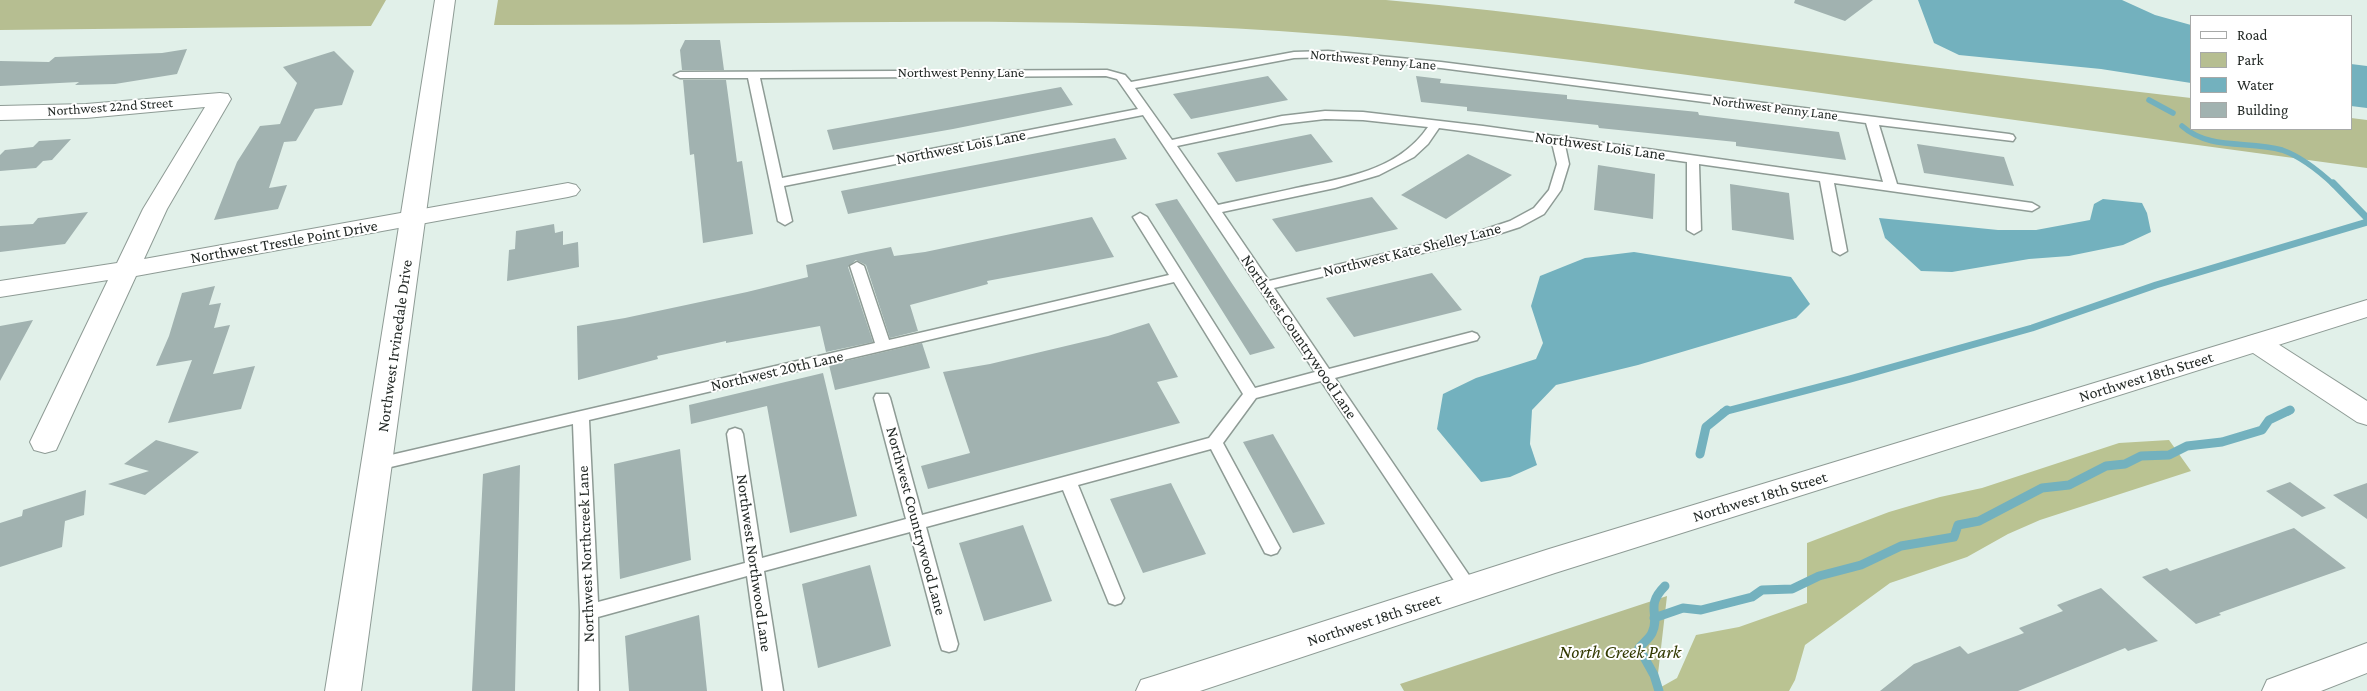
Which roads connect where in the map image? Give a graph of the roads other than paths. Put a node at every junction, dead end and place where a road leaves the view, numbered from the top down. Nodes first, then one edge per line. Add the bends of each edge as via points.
1 (445, 0) edge
2 (753, 74) junction
3 (680, 75) dead end
4 (1128, 86) junction
5 (1145, 111) junction
6 (0, 113) edge
7 (1870, 119) junction
8 (1435, 125) junction
9 (2009, 138) dead end
10 (1558, 141) junction
11 (1169, 144) junction
12 (1693, 159) junction
13 (1826, 177) junction
14 (777, 183) junction
15 (1891, 187) junction
16 (568, 190) dead end
17 (2032, 207) dead end
18 (1214, 210) junction
19 (1140, 217) dead end
20 (413, 218) junction
21 (785, 221) dead end
22 (1694, 230) dead end
23 (1840, 251) dead end
24 (857, 266) dead end
25 (126, 270) junction
26 (1178, 278) junction
27 (1265, 286) junction
28 (0, 289) edge
29 (2367, 308) edge
30 (1472, 337) dead end
31 (2257, 343) junction
32 (884, 346) junction
33 (1326, 376) junction
34 (1251, 394) junction
35 (882, 398) dead end
36 (2367, 415) edge
37 (582, 416) junction
38 (735, 434) dead end
39 (45, 442) dead end
40 (1214, 442) junction
41 (378, 464) junction
42 (1068, 482) junction
43 (916, 523) junction
44 (1271, 548) dead end
45 (755, 567) junction
46 (1469, 589) junction
47 (1115, 598) dead end
48 (589, 612) junction
49 (949, 644) dead end
50 (2367, 658) edge
51 (343, 691) edge
52 (589, 691) edge
53 (773, 691) edge
54 (1154, 691) edge
55 (2280, 691) edge

1 - 20 main road, Northwest Irvinedale Drive
2 - 3 lane, Northwest Penny Lane
2 - 4 lane, Northwest Penny Lane via 1107,73 1121,77
2 - 14 lane
4 - 5 lane, Northwest Countrywood Lane
4 - 7 lane, Northwest Penny Lane via 1294,55 1328,54
5 - 11 lane, Northwest Countrywood Lane
5 - 14 lane, Northwest Lois Lane
6 - 25 main road, Northwest 22nd Street via 220,99 155,209
7 - 9 lane, Northwest Penny Lane
7 - 15 lane
8 - 10 lane, Northwest Lois Lane
8 - 11 lane, Northwest Lois Lane via 1325,115 1282,120
8 - 18 lane via 1427,140 1408,156 1379,172
10 - 12 lane, Northwest Lois Lane
10 - 27 lane, Northwest Kate Shelley Lane via 1563,164 1555,190 1539,210 1515,224
11 - 18 lane, Northwest Countrywood Lane
12 - 13 lane, Northwest Lois Lane
12 - 22 lane
13 - 15 lane, Northwest Lois Lane
13 - 23 lane
14 - 21 lane
15 - 17 lane, Northwest Lois Lane
16 - 20 main road, Northwest Trestle Point Drive
18 - 27 lane, Northwest Countrywood Lane
19 - 26 lane
20 - 25 main road, Northwest Trestle Point Drive
20 - 41 main road, Northwest Irvinedale Drive
24 - 32 lane
25 - 28 main road, Northwest Trestle Point Drive
25 - 39 main road
26 - 32 lane, Northwest 20th Lane
26 - 34 lane
27 - 33 lane, Northwest Countrywood Lane
29 - 31 main road, Northwest 18th Street
30 - 33 lane
31 - 36 main road
31 - 46 main road, Northwest 18th Street
32 - 37 lane, Northwest 20th Lane
33 - 34 lane
33 - 46 lane, Northwest Countrywood Lane
34 - 40 lane
35 - 43 lane, Northwest Countrywood Lane
37 - 41 lane, Northwest 20th Lane
37 - 48 lane, Northwest Northcreek Lane
38 - 45 lane, Northwest Northwood Lane
40 - 42 lane
40 - 44 lane
41 - 51 main road, Northwest Irvinedale Drive
42 - 43 lane
42 - 47 lane
43 - 45 lane
43 - 49 lane, Northwest Countrywood Lane
45 - 48 lane
45 - 53 lane, Northwest Northwood Lane
46 - 54 main road, Northwest 18th Street
48 - 52 lane, Northwest Northcreek Lane
50 - 55 main road

